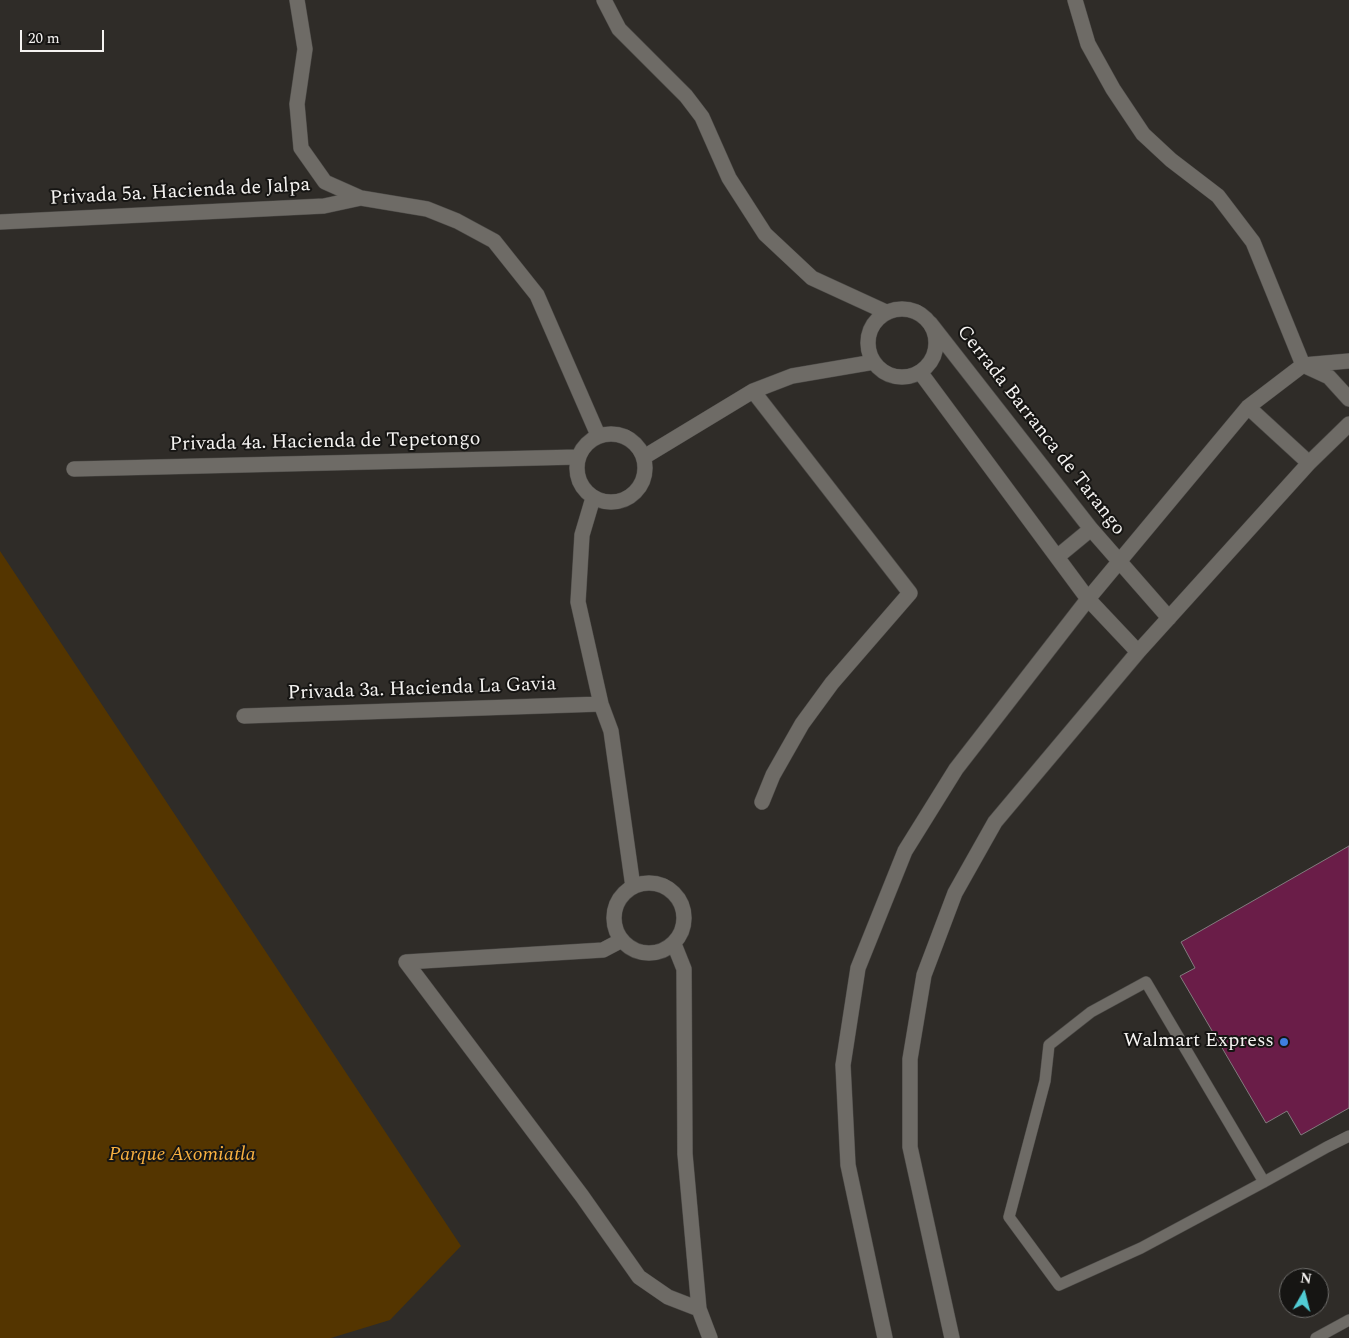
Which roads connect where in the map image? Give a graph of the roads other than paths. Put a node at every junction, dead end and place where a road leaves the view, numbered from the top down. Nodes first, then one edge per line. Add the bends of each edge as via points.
1 (297, 0) edge
2 (604, 0) edge
3 (1075, 0) edge
4 (361, 198) junction
5 (0, 222) edge
6 (886, 312) junction
7 (930, 323) junction
8 (1349, 361) edge
9 (874, 362) junction
10 (1303, 365) junction
11 (920, 372) junction
12 (753, 391) junction
13 (1349, 399) edge
14 (1248, 407) junction
15 (1349, 424) edge
16 (598, 436) junction
17 (578, 457) junction
18 (644, 457) junction
19 (1310, 462) junction
20 (74, 469) dead end
21 (593, 498) junction
22 (1091, 529) junction
23 (1057, 557) junction
24 (1118, 562) junction
25 (1088, 599) junction
26 (1169, 618) junction
27 (1138, 652) junction
28 (601, 704) junction
29 (244, 716) dead end
30 (762, 802) dead end
31 (633, 887) junction
32 (622, 940) junction
33 (674, 944) junction
34 (1349, 1136) edge
35 (1264, 1182) junction
36 (699, 1309) junction
37 (1349, 1320) edge
38 (710, 1338) edge
39 (885, 1338) edge
40 (952, 1338) edge
41 (1316, 1338) edge

1 - 4 street via 305,49 297,104 301,148 325,182
2 - 6 street via 619,29 702,116 729,178 765,234 812,278
3 - 10 street via 1088,44 1143,134 1218,196 1253,242
4 - 5 street, Privada 5a. Hacienda de Jalpa via 324,206
4 - 16 street via 427,209 494,241 537,295
6 - 7 street via 912,310
6 - 9 street via 877,320 868,339
7 - 11 street via 936,340 935,352 930,363
7 - 22 street, Cerrada Barranca de Tarango
8 - 10 street
9 - 11 street via 892,375 904,377
9 - 12 street via 792,376
10 - 13 street via 1329,377
10 - 14 street, Cerrada Barranca de Tarango
11 - 23 street
12 - 18 street
12 - 30 street via 910,593 832,683 802,724 772,775
14 - 19 street
14 - 24 street, Cerrada Barranca de Tarango
15 - 19 street
16 - 17 street via 588,442
16 - 18 street via 618,434 629,438
17 - 20 street, Privada 4a. Hacienda de Tepetongo
17 - 21 street via 579,481
18 - 21 street via 646,469 637,491 617,502
19 - 26 street
21 - 28 street via 582,535 578,602
22 - 23 street
22 - 24 street, Cerrada Barranca de Tarango
23 - 25 street
24 - 25 street, Cerrada Barranca de Tarango
24 - 26 street, Cerrada Barranca de Tarango
25 - 27 street
25 - 39 street, Cerrada Barranca de Tarango via 956,769 904,851 858,968 843,1065 848,1165
26 - 27 street
27 - 40 street via 995,822 955,893 924,975 910,1060 910,1147
28 - 29 street, Privada 3a. Hacienda La Gavia
28 - 31 street via 611,731
31 - 32 street via 623,894 614,917
31 - 33 street via 649,883 665,887 678,898 685,913 683,930
32 - 33 street via 633,950 647,954 662,952
32 - 36 street via 603,950 406,962 640,1276 668,1297
33 - 36 street via 684,969 685,1154
34 - 35 lane
35 - 35 lane via 1141,1248 1059,1286 1009,1217 1045,1081 1049,1045 1091,1012 1146,982
36 - 38 street
37 - 41 lane

